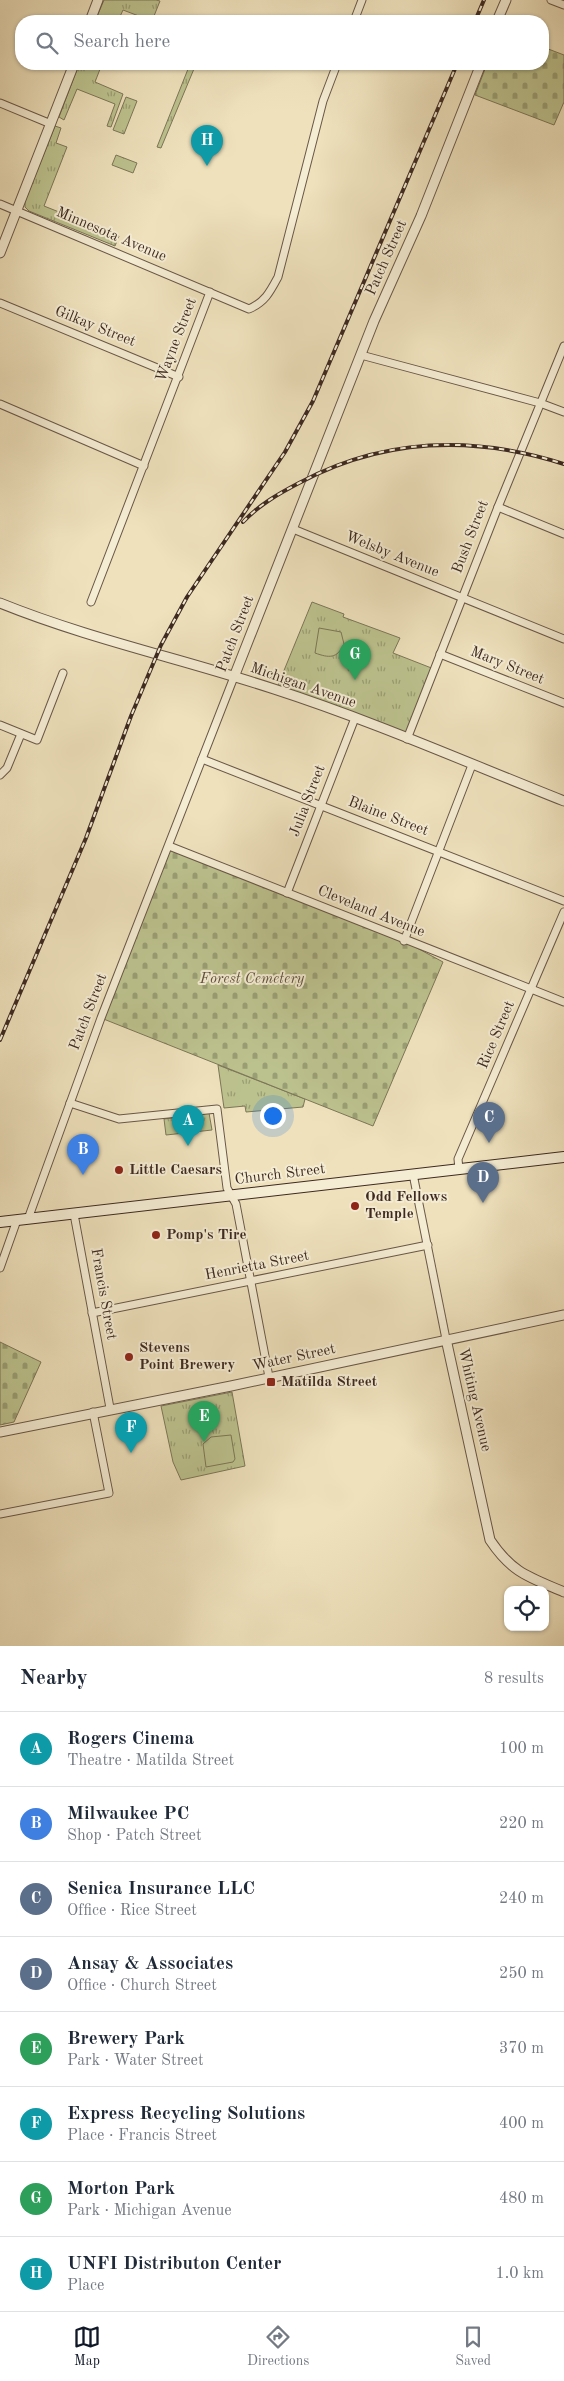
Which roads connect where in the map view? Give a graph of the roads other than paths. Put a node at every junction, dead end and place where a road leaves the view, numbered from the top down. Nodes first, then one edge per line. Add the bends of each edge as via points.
1 (98, 0) edge
2 (362, 0) edge
3 (506, 0) edge
4 (550, 0) edge
5 (564, 5) edge
6 (92, 15) edge
7 (356, 15) edge
8 (500, 15) edge
9 (72, 70) edge
10 (335, 70) edge
11 (479, 70) edge
12 (0, 104) edge
13 (51, 124) junction
14 (0, 204) edge
15 (16, 211) junction
16 (0, 253) edge
17 (210, 292) junction
18 (0, 304) edge
19 (564, 346) edge
20 (361, 355) junction
21 (179, 376) junction
22 (540, 403) junction
23 (0, 404) edge
24 (564, 412) edge
25 (144, 466) junction
26 (498, 507) junction
27 (293, 529) junction
28 (564, 534) edge
29 (462, 598) junction
30 (90, 602) dead end
31 (0, 603) edge
32 (564, 639) edge
33 (440, 654) junction
34 (63, 673) dead end
35 (234, 677) junction
36 (564, 703) edge
37 (355, 718) junction
38 (0, 725) edge
39 (21, 734) junction
40 (407, 739) junction
41 (202, 759) junction
42 (472, 765) junction
43 (0, 775) edge
44 (564, 800) edge
45 (321, 806) junction
46 (169, 846) junction
47 (438, 852) junction
48 (287, 893) junction
49 (564, 901) edge
50 (564, 912) edge
51 (404, 941) junction
52 (531, 990) junction
53 (564, 1002) edge
54 (70, 1103) junction
55 (564, 1157) edge
56 (459, 1169) junction
57 (413, 1174) junction
58 (231, 1196) junction
59 (74, 1214) junction
60 (28, 1219) junction
61 (17, 1220) junction
62 (0, 1222) edge
63 (428, 1245) junction
64 (0, 1268) edge
65 (251, 1281) junction
66 (92, 1313) junction
67 (564, 1315) edge
68 (446, 1339) junction
69 (269, 1377) junction
70 (110, 1408) junction
71 (93, 1412) junction
72 (0, 1432) edge
73 (0, 1514) edge
74 (564, 1592) edge

1 - 6 street
2 - 7 street
3 - 8 street
4 - 5 street
9 - 13 street
10 - 17 street, Wayne Street via 323,101 278,277 265,301 249,309
11 - 20 street, Patch Street via 422,216
12 - 13 street
13 - 15 street
14 - 15 street, Minnesota Avenue
15 - 16 street
15 - 17 street, Minnesota Avenue
17 - 21 street, Wayne Street
18 - 21 street, Gilkay Street
19 - 22 street, Bush Street
20 - 22 street
20 - 27 street, Patch Street
21 - 25 street, Wayne Street
22 - 24 street
22 - 26 street, Bush Street
23 - 25 street
25 - 30 street, Wayne Street
26 - 28 street
26 - 29 street, Bush Street
27 - 29 street, Welsby Avenue
27 - 35 street, Patch Street
29 - 32 street, Welsby Avenue
29 - 33 street, Bush Street
31 - 35 street, Michigan Avenue via 76,632
33 - 36 street, Mary Street
33 - 40 street, Bush Street
34 - 39 street via 37,740
35 - 37 street, Michigan Avenue
35 - 41 street, Patch Street
37 - 40 street, Michigan Avenue
37 - 45 street, Julia Street
38 - 39 street
39 - 43 street via 8,768
40 - 42 street, Michigan Avenue
41 - 45 street, Blaine Street
41 - 46 street, Patch Street
42 - 44 street, Michigan Avenue
42 - 47 street
45 - 47 street, Blaine Street
45 - 48 street, Julia Street
46 - 48 street, Cleveland Avenue
46 - 54 street, Patch Street
47 - 49 street, Blaine Street
47 - 51 street
48 - 51 street, Cleveland Avenue
50 - 52 street, Rice Street
51 - 52 street, Cleveland Avenue
52 - 53 street, Cleveland Avenue
52 - 56 street, Rice Street via 458,1161
54 - 58 street via 118,1119 217,1108 227,1188
54 - 60 street, Patch Street
55 - 56 main road, Church Street
56 - 57 main road, Church Street
57 - 58 main road, Church Street
57 - 63 street, Whiting Avenue
58 - 59 main road, Church Street
58 - 65 street via 236,1206
59 - 60 main road, Church Street
59 - 66 street, Francis Street
60 - 61 main road, Church Street
61 - 62 main road, Church Street
61 - 64 street
63 - 65 street, Henrietta Street
63 - 68 street, Whiting Avenue
65 - 66 street, Henrietta Street
65 - 69 street
66 - 70 street, Francis Street
67 - 68 street, Water Street
68 - 69 street, Water Street
68 - 74 street, Whiting Avenue via 490,1540 518,1572
69 - 70 street, Water Street
70 - 71 street, Water Street
71 - 72 street, Water Street
71 - 73 street via 109,1493

